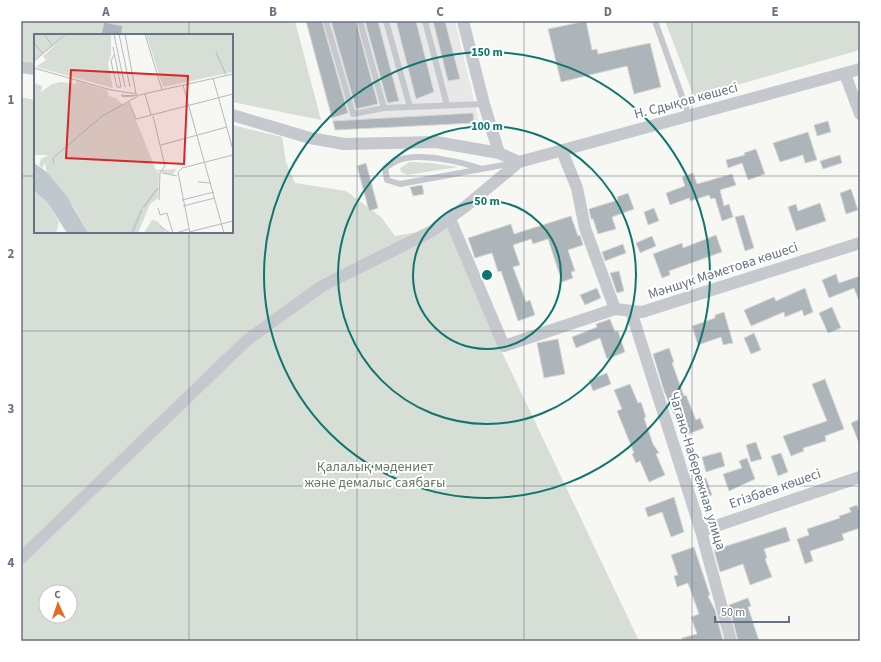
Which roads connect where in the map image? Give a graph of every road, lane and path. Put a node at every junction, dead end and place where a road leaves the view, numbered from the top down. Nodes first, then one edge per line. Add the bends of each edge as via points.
1 (326, 21) edge
2 (360, 21) edge
3 (386, 21) edge
4 (425, 21) edge
5 (463, 21) edge
6 (655, 21) edge
7 (21, 67) edge
8 (34, 69) edge
9 (860, 69) edge
10 (845, 74) junction
11 (484, 104) junction
12 (447, 106) junction
13 (410, 107) junction
14 (384, 108) junction
15 (233, 114) edge
16 (860, 114) edge
17 (689, 116) junction
18 (562, 151) junction
19 (499, 153) junction
20 (519, 162) junction
21 (482, 169) junction
22 (450, 218) junction
23 (860, 243) edge
24 (615, 309) junction
25 (631, 311) junction
26 (860, 477) edge
27 (701, 531) junction
28 (21, 558) edge
29 (731, 641) edge

1 - 14 lane via 353,114
2 - 14 lane
3 - 13 lane
4 - 12 lane
5 - 11 street
6 - 17 lane
7 - 8 street
9 - 10 street, Н. Сдықов көшесі
10 - 16 street
10 - 17 street, Н. Сдықов көшесі
11 - 12 lane
11 - 19 street
12 - 13 lane
13 - 14 lane
15 - 19 street via 310,138 344,144 436,142
17 - 18 street, Н. Сдықов көшесі
18 - 20 street, Н. Сдықов көшесі
18 - 24 street via 577,188 585,228
19 - 20 street
20 - 21 lane
20 - 22 street
21 - 21 lane via 459,161 427,158 400,159 385,168 387,180 400,184
22 - 24 street, Мәншүк Мәметова көшесі via 504,346
22 - 28 street via 432,231 322,286 246,341
23 - 25 street, Мәншүк Мәметова көшесі via 642,312
24 - 25 street, Мәншүк Мәметова көшесі
25 - 27 street, Чагано-Набережная улица
26 - 27 street, Егізбаев көшесі
27 - 29 street, Чагано-Набережная улица

